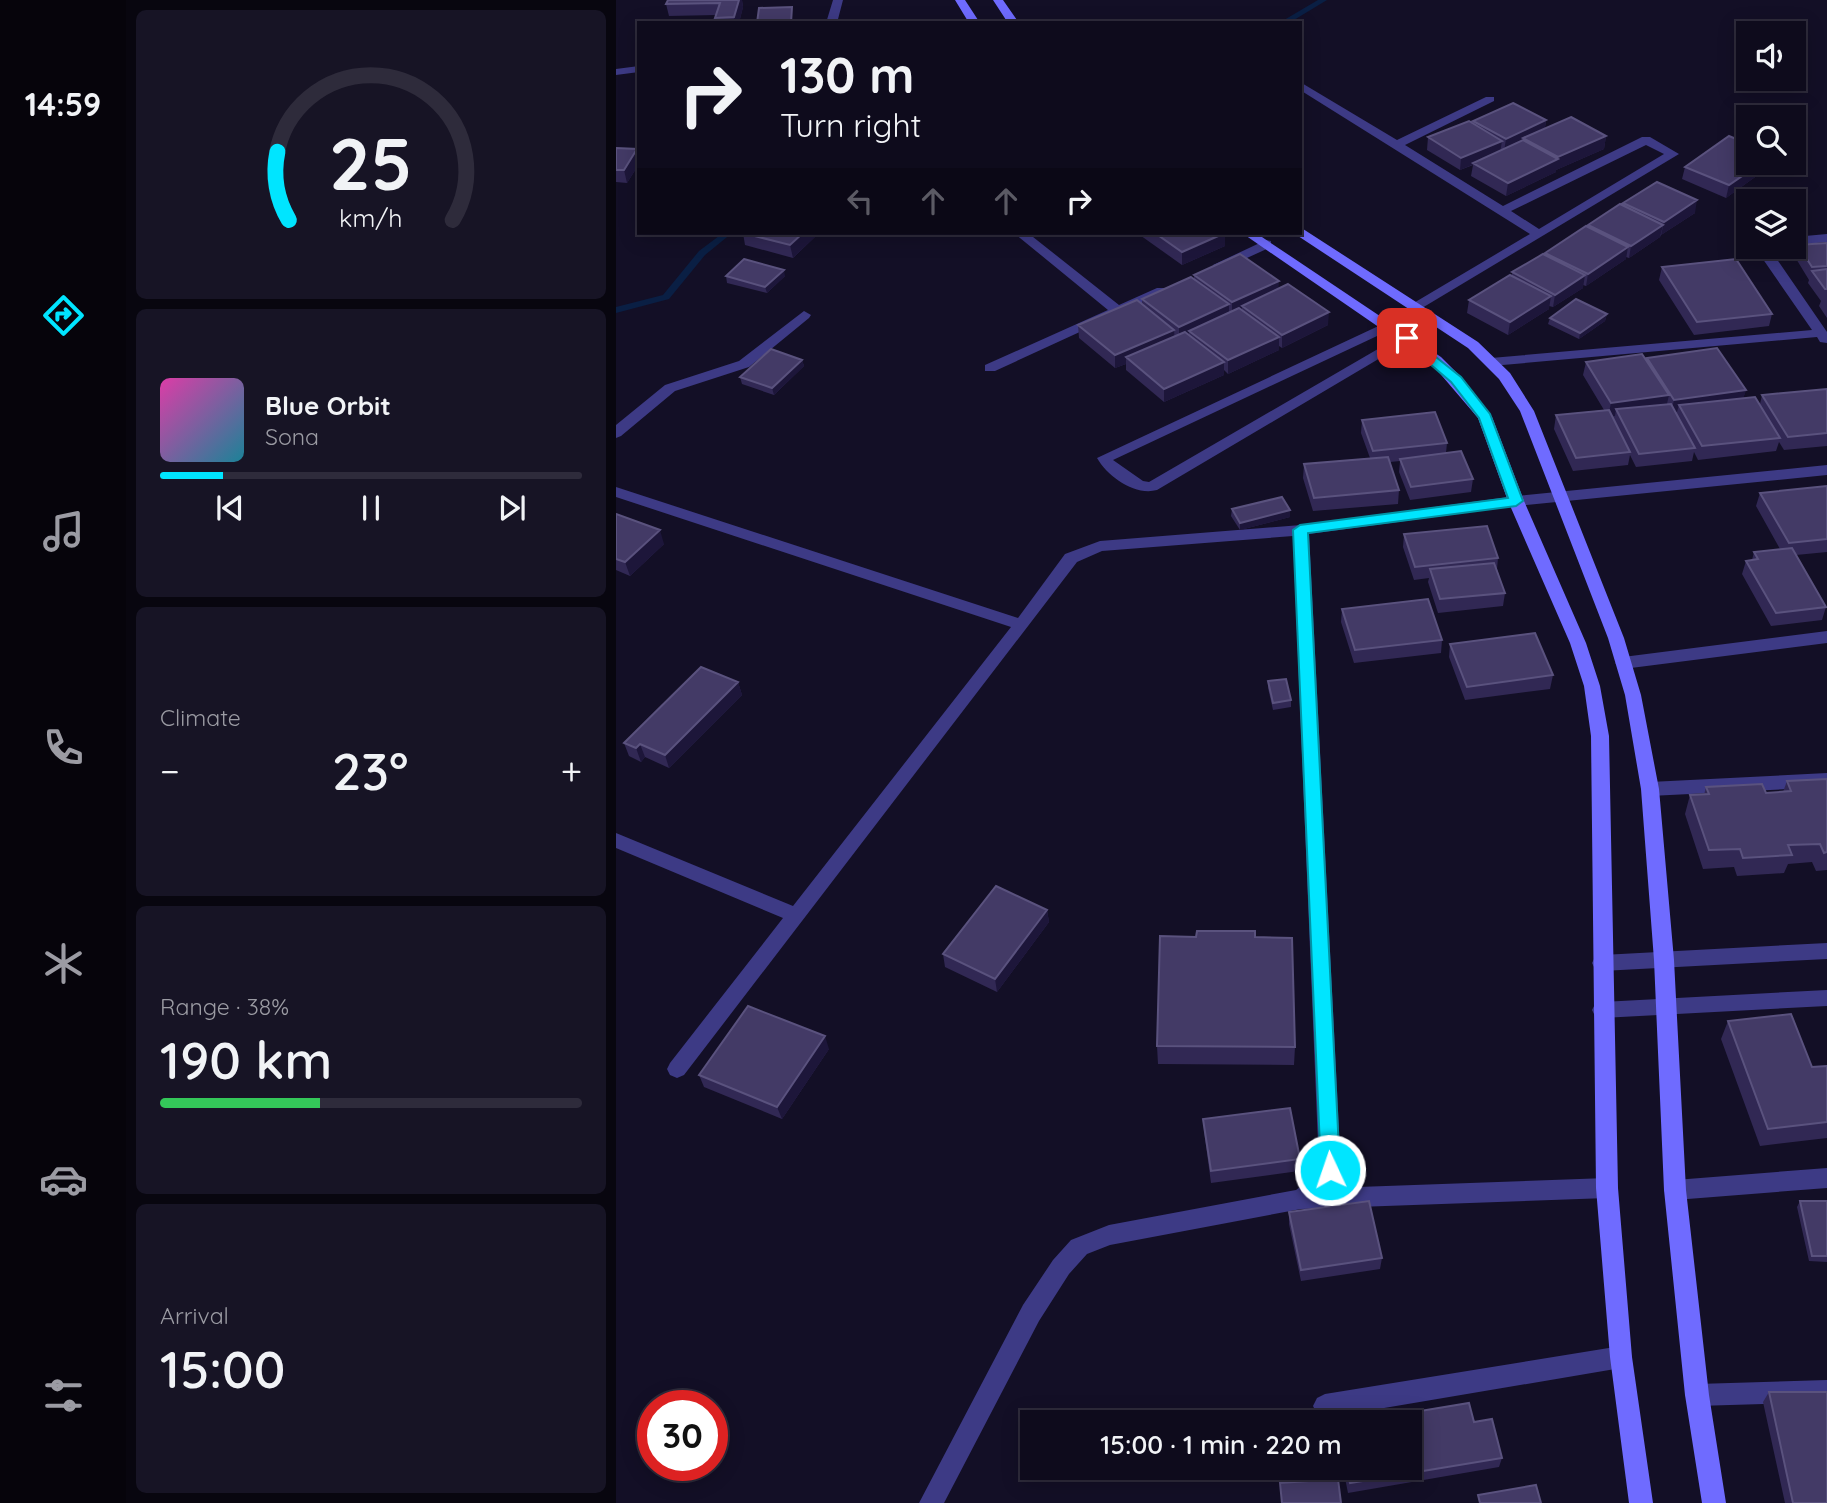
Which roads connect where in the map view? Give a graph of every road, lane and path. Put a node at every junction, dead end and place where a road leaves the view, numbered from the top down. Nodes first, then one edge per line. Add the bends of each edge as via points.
1 (838, 0) edge
2 (960, 0) edge
3 (998, 0) edge
4 (832, 21) edge
5 (974, 21) edge
6 (1013, 21) edge
7 (637, 69) edge
8 (616, 72) edge
9 (1302, 86) edge
10 (1490, 99) dead end
11 (1396, 145) junction
12 (1502, 211) junction
13 (1302, 232) edge
14 (1539, 234) junction
15 (1023, 235) edge
16 (1251, 235) edge
17 (1827, 239) edge
18 (1806, 240) edge
19 (1266, 244) junction
20 (1770, 259) edge
21 (1204, 272) edge
22 (1179, 283) edge
23 (1417, 307) junction
24 (1118, 311) junction
25 (804, 314) dead end
26 (1387, 326) junction
27 (1824, 337) edge
28 (1407, 338) junction
29 (1491, 362) junction
30 (990, 368) dead end
31 (616, 432) edge
32 (1827, 470) edge
33 (616, 492) edge
34 (1562, 498) junction
35 (1516, 501) junction
36 (1300, 530) junction
37 (1022, 625) junction
38 (1827, 637) edge
39 (1623, 663) junction
40 (1827, 780) edge
41 (1650, 789) junction
42 (616, 840) edge
43 (797, 916) junction
44 (1827, 951) edge
45 (1664, 960) junction
46 (1602, 963) junction
47 (1827, 998) edge
48 (1664, 1007) junction
49 (1602, 1010) junction
50 (677, 1069) dead end
51 (1827, 1178) edge
52 (1607, 1188) junction
53 (1675, 1189) junction
54 (1301, 1199) junction
55 (1621, 1357) junction
56 (1827, 1391) edge
57 (1698, 1395) junction
58 (1325, 1406) dead end
59 (931, 1503) edge
60 (1641, 1503) edge
61 (1714, 1503) edge

1 - 4 street
2 - 5 main road
3 - 6 main road
7 - 8 street
9 - 11 street
10 - 11 street
11 - 12 street
12 - 14 street
12 - 14 street via 1646,140 1673,154
13 - 23 main road
14 - 23 street
15 - 24 street
16 - 19 main road
17 - 18 street
19 - 21 street
19 - 26 main road
20 - 27 street
22 - 24 street
23 - 29 main road
24 - 30 street
25 - 31 street via 744,364 670,388
26 - 28 main road
26 - 28 street via 1104,458 1139,486 1152,487
27 - 29 street
28 - 35 main road via 1456,380 1485,417
29 - 34 main road via 1506,376 1527,411
32 - 34 street
33 - 37 street
34 - 35 street
34 - 39 main road
35 - 36 street
35 - 46 main road via 1578,643 1591,686 1600,736
36 - 37 street via 1100,546 1072,558
36 - 54 street via 1330,1170 1321,1184
37 - 43 street
38 - 39 street
39 - 41 main road
40 - 41 street
41 - 45 main road
42 - 43 street
43 - 50 street
44 - 45 street
45 - 46 street
45 - 48 main road
46 - 49 main road
47 - 48 street
48 - 49 street
48 - 53 main road
49 - 52 main road
51 - 53 street
52 - 54 street
52 - 55 main road
53 - 57 main road
54 - 59 street via 1109,1235 1079,1247 1060,1267 1031,1313
55 - 58 street
55 - 60 main road
56 - 57 street
57 - 61 main road

